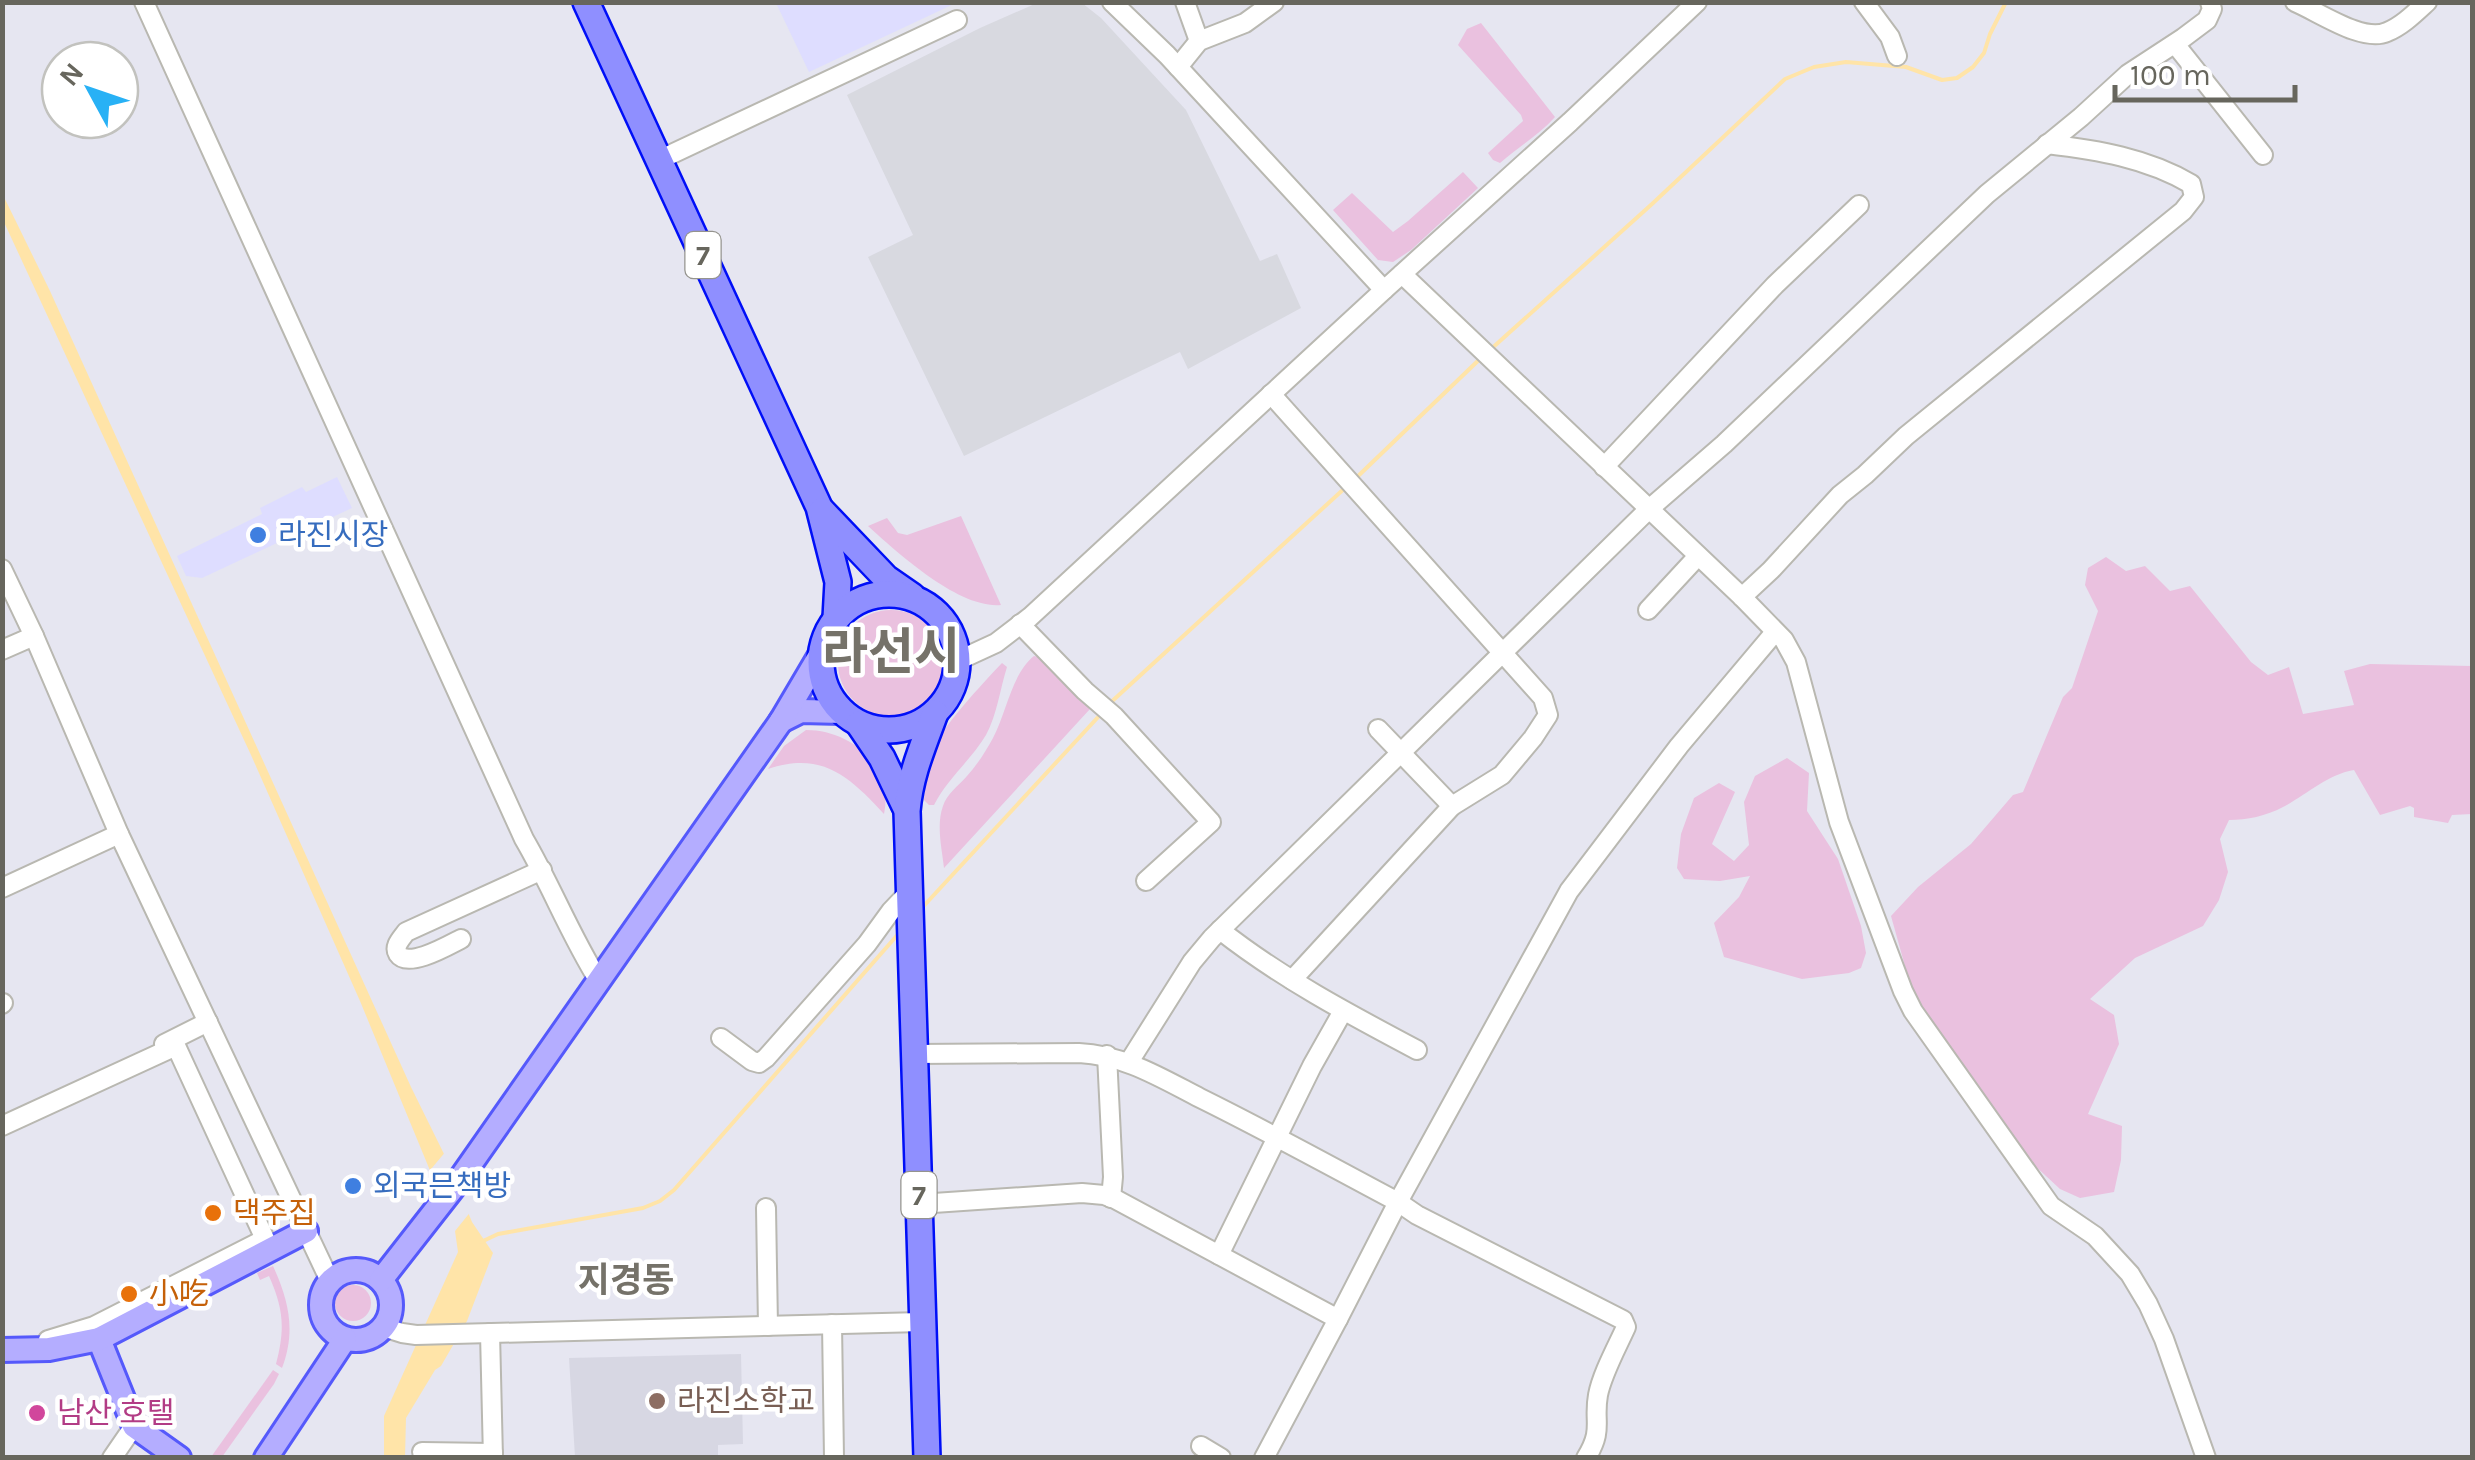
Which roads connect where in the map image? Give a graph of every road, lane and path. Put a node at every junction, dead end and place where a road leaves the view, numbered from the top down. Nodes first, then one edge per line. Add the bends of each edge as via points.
1 (144, 2) edge
2 (586, 2) edge
3 (1112, 2) edge
4 (1186, 2) edge
5 (1274, 2) edge
6 (1697, 2) edge
7 (1864, 2) edge
8 (2210, 2) edge
9 (2295, 2) edge
10 (2427, 2) edge
11 (957, 20) dead end
12 (1198, 40) junction
13 (2175, 44) junction
14 (1897, 56) dead end
15 (1178, 67) junction
16 (2047, 144) junction
17 (2262, 155) dead end
18 (660, 160) junction
19 (1858, 205) dead end
20 (1402, 274) junction
21 (1384, 290) junction
22 (1271, 394) junction
23 (1604, 466) junction
24 (819, 507) junction
25 (1649, 509) junction
26 (1698, 556) junction
27 (2, 570) edge
28 (1742, 597) junction
29 (917, 600) junction
30 (1648, 610) dead end
31 (836, 618) junction
32 (1020, 624) junction
33 (1775, 632) junction
34 (34, 636) junction
35 (2, 650) edge
36 (1503, 654) junction
37 (820, 656) junction
38 (957, 661) junction
39 (935, 712) junction
40 (850, 718) junction
41 (781, 721) junction
42 (1378, 729) dead end
43 (1402, 753) junction
44 (1452, 806) junction
45 (907, 810) junction
46 (119, 834) junction
47 (542, 870) junction
48 (1146, 881) dead end
49 (2, 888) edge
50 (911, 897) junction
51 (1220, 930) junction
52 (461, 939) dead end
53 (1292, 980) junction
54 (599, 981) junction
55 (1344, 1011) junction
56 (208, 1022) junction
57 (721, 1038) dead end
58 (1416, 1050) dead end
59 (916, 1054) junction
60 (1106, 1056) junction
61 (1129, 1062) junction
62 (66, 1090) dead end
63 (2, 1126) edge
64 (1278, 1138) junction
65 (1111, 1198) junction
66 (1398, 1202) junction
67 (919, 1204) junction
68 (766, 1208) dead end
69 (306, 1230) junction
70 (1219, 1256) junction
71 (381, 1280) junction
72 (330, 1281) junction
73 (1338, 1319) junction
74 (922, 1322) junction
75 (832, 1324) junction
76 (768, 1326) junction
77 (383, 1327) junction
78 (490, 1333) junction
79 (346, 1338) junction
80 (99, 1339) junction
81 (2, 1342) edge
82 (2, 1350) edge
83 (134, 1426) junction
84 (1201, 1446) dead end
85 (422, 1452) dead end
86 (493, 1455) edge
87 (112, 1458) edge
88 (179, 1458) edge
89 (266, 1458) edge
90 (834, 1458) edge
91 (927, 1458) edge
92 (1221, 1458) edge
93 (1264, 1458) edge
94 (1586, 1458) edge
95 (2206, 1458) edge

1 - 47 street
2 - 18 highway, 7
3 - 15 street
4 - 12 street
5 - 12 street via 1245,23
6 - 20 street
7 - 14 street
8 - 13 street via 2206,20
9 - 10 street via 2372,36 2405,22
11 - 18 street
12 - 15 street
13 - 16 street via 2128,74
13 - 17 street
15 - 21 street
16 - 25 street
16 - 28 street via 2172,173 2191,184 2194,197 1906,436
18 - 24 highway, 7
19 - 23 street
20 - 21 street
20 - 23 street
21 - 22 street
22 - 32 street
22 - 36 street
23 - 25 street
24 - 29 highway, 7 via 886,578
24 - 31 highway, 7 via 838,582
25 - 26 street
25 - 36 street
26 - 28 street
26 - 30 street
27 - 34 street
28 - 33 street
29 - 31 highway via 874,596
29 - 38 highway, 7 via 946,625
31 - 37 highway, 7
32 - 38 street
32 - 48 street via 1210,822
33 - 66 street via 1569,891
33 - 95 street via 1799,670 1839,822 1903,991 2051,1206 2095,1236 2130,1274 2164,1339
34 - 35 street
34 - 46 street
36 - 43 street
36 - 44 street via 1543,698 1548,714 1502,776
37 - 40 highway, 7 via 829,696
37 - 41 main road
38 - 39 highway, 7 via 955,680
39 - 40 highway via 898,730
39 - 45 highway, 7
40 - 41 main road via 801,711
40 - 45 highway, 7 via 882,758
41 - 54 main road
42 - 43 street
43 - 44 street
43 - 51 street
44 - 53 street
45 - 50 highway, 7
46 - 49 street
46 - 56 street
47 - 52 street via 406,932 396,950 408,960 421,958
47 - 54 street
50 - 57 street via 891,911 766,1058 752,1061
50 - 59 highway, 7
51 - 53 street
51 - 61 street
53 - 55 street
54 - 71 main road
55 - 58 street
55 - 64 street
56 - 62 street
56 - 69 street
59 - 60 street
59 - 67 highway, 7
60 - 61 street
60 - 65 street
61 - 64 street
63 - 81 street via 176,1046 265,1239 94,1326 46,1340
64 - 66 street
64 - 70 street
65 - 67 street
65 - 70 street
66 - 73 street
66 - 94 street via 1623,1320
67 - 74 highway, 7
68 - 76 street
69 - 72 street
69 - 80 main road
70 - 73 street
71 - 72 main road via 350,1270
71 - 77 main road via 391,1301
72 - 79 main road via 322,1313
73 - 93 street
74 - 75 street
74 - 91 highway, 7
75 - 76 street
75 - 90 street
76 - 78 street
77 - 78 street via 416,1334
77 - 79 main road via 369,1338
78 - 86 street
79 - 89 main road
80 - 82 main road
80 - 83 main road
83 - 87 street
83 - 88 main road
84 - 92 street
85 - 86 street

